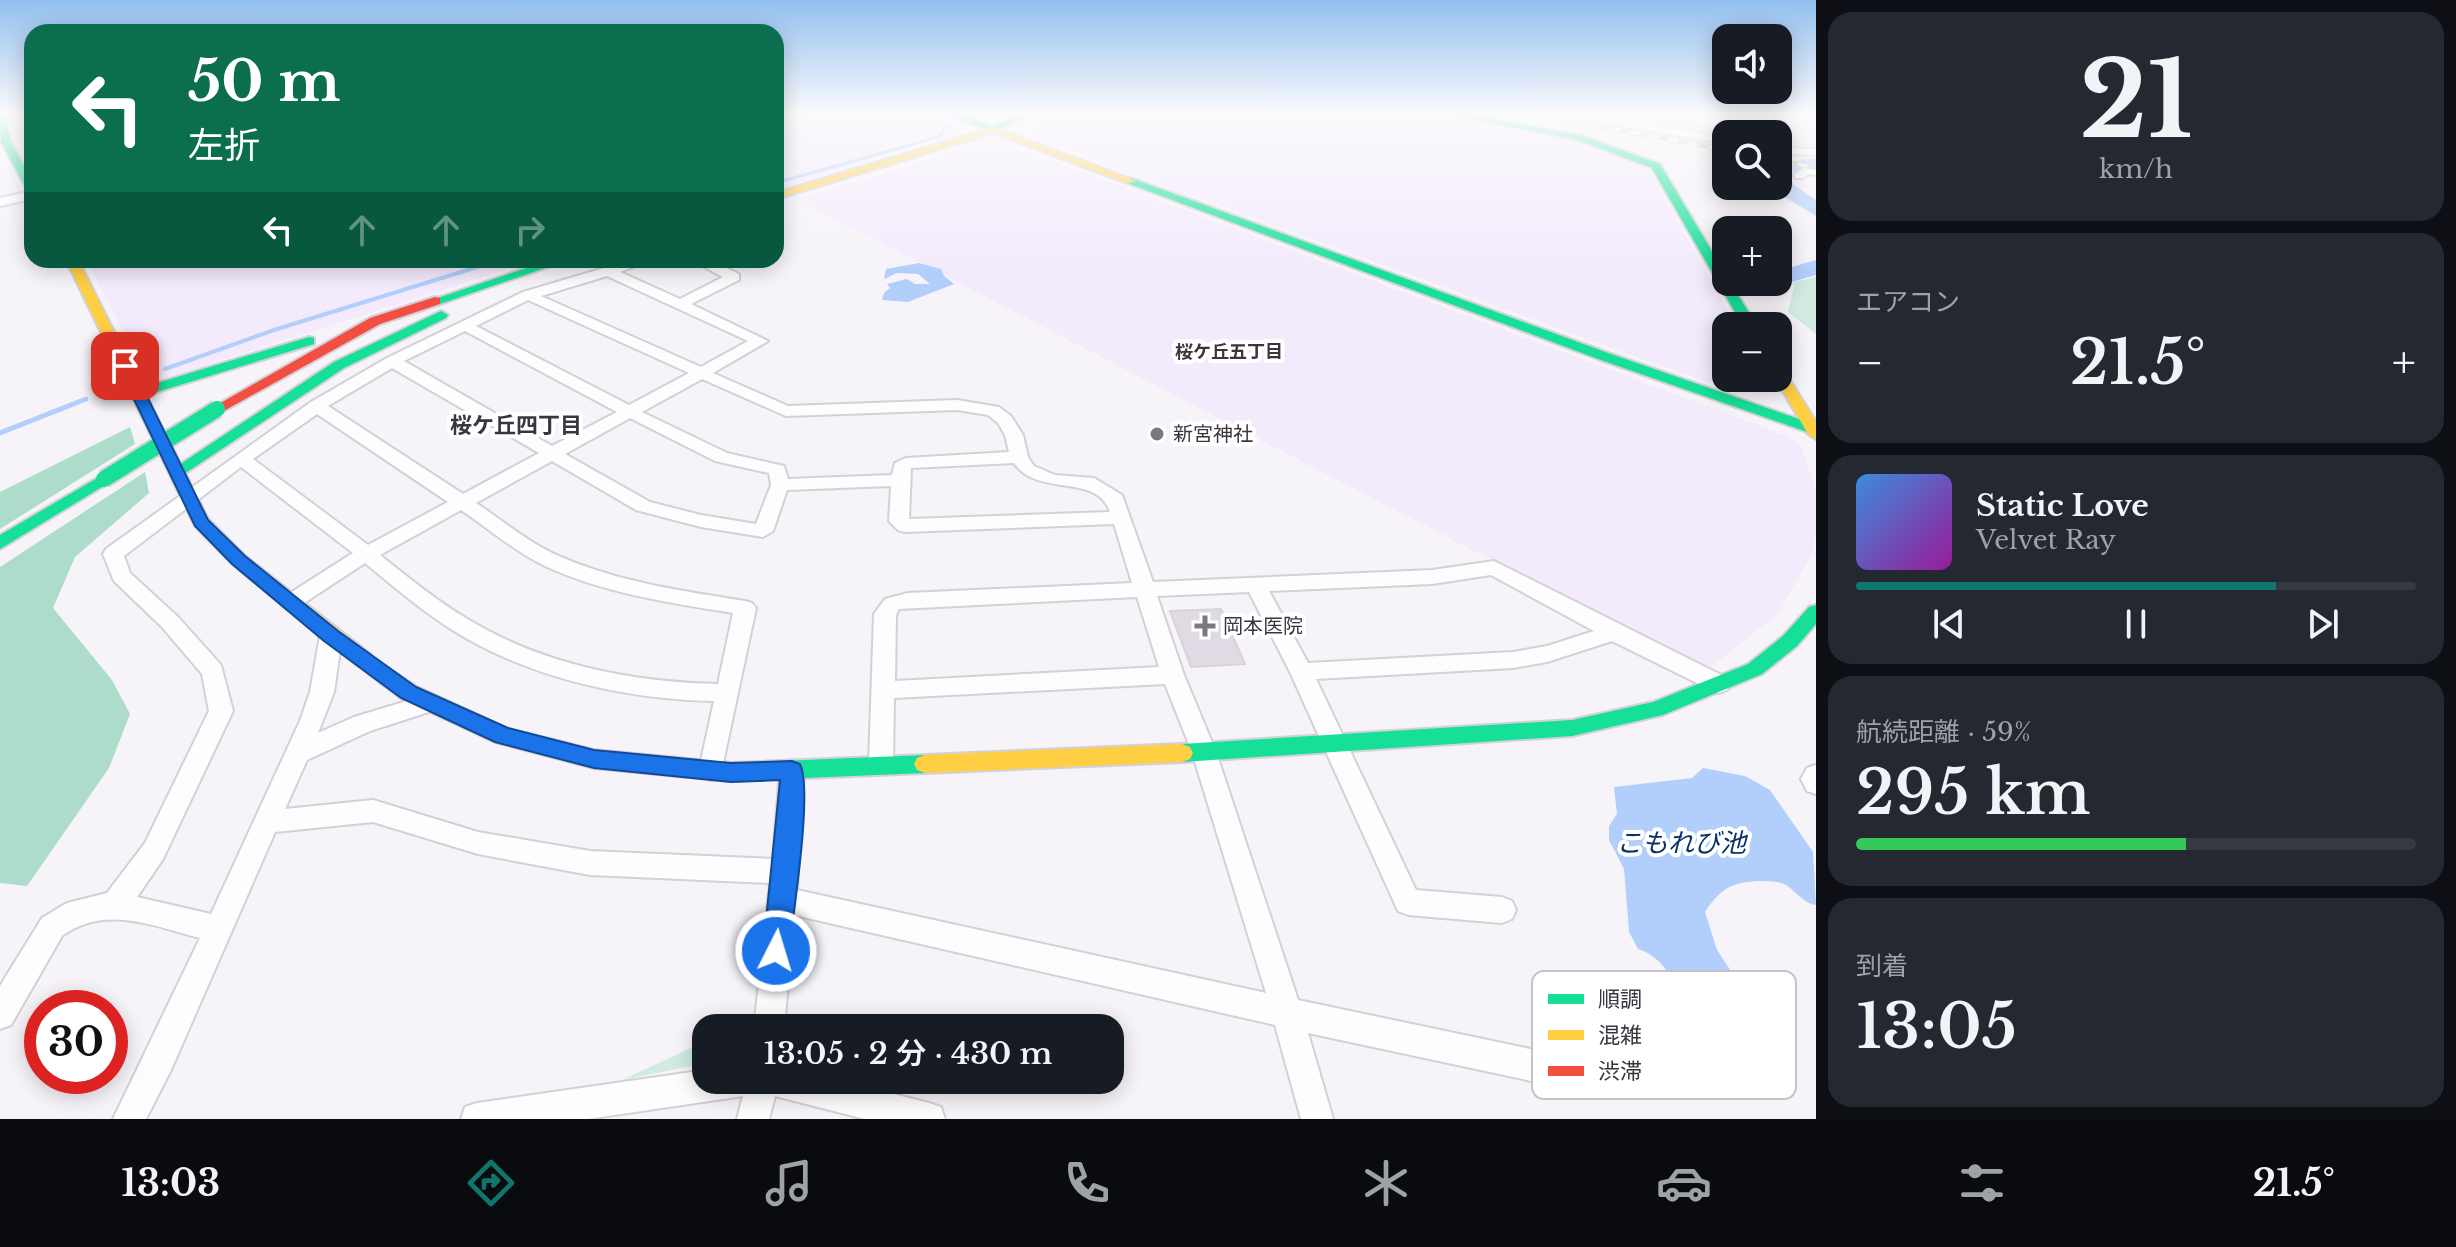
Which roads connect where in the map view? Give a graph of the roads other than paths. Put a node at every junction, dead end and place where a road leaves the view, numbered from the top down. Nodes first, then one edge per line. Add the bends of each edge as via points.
1 (877, 165) edge
2 (1088, 165) edge
3 (1655, 165) edge
4 (1816, 172) edge
5 (1799, 176) dead end
6 (24, 194) edge
7 (784, 194) edge
8 (0, 202) edge
9 (76, 268) edge
10 (538, 268) edge
11 (622, 268) edge
12 (715, 268) edge
13 (610, 272) junction
14 (497, 282) junction
15 (528, 295) junction
16 (680, 304) junction
17 (1742, 312) edge
18 (375, 321) junction
19 (464, 325) junction
20 (392, 361) junction
21 (702, 374) junction
22 (1791, 392) edge
23 (139, 393) junction
24 (317, 406) junction
25 (631, 412) junction
26 (1815, 431) edge
27 (552, 452) junction
28 (1019, 457) junction
29 (243, 460) junction
30 (178, 471) junction
31 (900, 480) junction
32 (780, 485) junction
33 (190, 495) junction
34 (465, 502) junction
35 (1122, 518) junction
36 (0, 543) edge
37 (366, 554) junction
38 (1256, 586) junction
39 (1146, 590) junction
40 (291, 602) junction
41 (1816, 612) edge
42 (1614, 633) junction
43 (331, 636) junction
44 (1301, 672) junction
45 (1173, 675) junction
46 (1719, 684) junction
47 (881, 690) junction
48 (726, 693) junction
49 (430, 703) junction
50 (1336, 745) junction
51 (1204, 752) junction
52 (297, 754) junction
53 (881, 764) junction
54 (711, 770) junction
55 (792, 770) junction
56 (1816, 775) edge
57 (1816, 784) edge
58 (266, 822) junction
59 (782, 886) junction
60 (116, 904) junction
61 (1502, 910) dead end
62 (216, 929) junction
63 (1287, 1013) junction
64 (0, 1014) edge
65 (770, 1014) edge
66 (1532, 1065) edge
67 (692, 1088) edge
68 (759, 1094) edge
69 (830, 1094) edge
70 (129, 1119) edge
71 (477, 1119) edge
72 (753, 1119) edge
73 (929, 1119) edge
74 (1317, 1119) edge

1 - 7 street
2 - 26 street
3 - 17 street
4 - 5 street via 1806,170
6 - 8 street
9 - 23 street
10 - 14 street
11 - 13 street
12 - 16 street via 734,277
13 - 15 street
13 - 16 street
14 - 18 street
14 - 30 street via 339,365
15 - 19 street
15 - 21 street
16 - 21 street via 760,341
18 - 23 street
18 - 36 street, bridge via 217,409
19 - 20 street
19 - 25 street
20 - 24 street
20 - 27 street
21 - 25 street
21 - 28 street via 786,411 957,405 993,411 1014,435
22 - 26 street
23 - 30 street
24 - 29 street
24 - 34 street
25 - 27 street
25 - 32 street via 721,457 778,470
27 - 32 street via 643,506 747,531 763,531
27 - 34 street
28 - 31 street via 906,463
28 - 35 street via 1038,476 1088,482 1104,490 1115,499
29 - 33 street
29 - 37 street
30 - 33 street
31 - 32 street
31 - 35 street via 899,521 905,526
33 - 40 street via 201,522
33 - 60 street via 113,554 121,576 213,671 221,711 154,851
34 - 37 street
34 - 48 street via 549,560 577,571 659,594 745,608
35 - 39 street
37 - 40 street
37 - 48 street via 434,609 522,656 616,681
38 - 39 street
38 - 42 street via 1432,577 1494,568
38 - 44 street
39 - 45 street
39 - 47 street via 892,604 885,614
40 - 43 street
41 - 46 street via 1755,669
42 - 44 street via 1513,660
42 - 46 street
43 - 49 street
43 - 52 street via 322,692
44 - 50 street
45 - 47 street
45 - 51 street
46 - 50 street via 1656,709 1572,728
47 - 53 street
48 - 54 street
49 - 52 street via 362,724
49 - 54 street via 503,736 594,759
50 - 51 street
50 - 61 street via 1408,902
51 - 53 street
51 - 63 street
52 - 58 street
53 - 55 street
54 - 55 street
55 - 59 street
56 - 57 street
58 - 59 street via 373,811 478,843 590,863
58 - 62 street
59 - 63 street
59 - 65 street
60 - 62 street
60 - 64 street via 67,916 52,927
62 - 70 street
63 - 66 street
63 - 74 street
67 - 71 street
68 - 72 street
69 - 73 street

